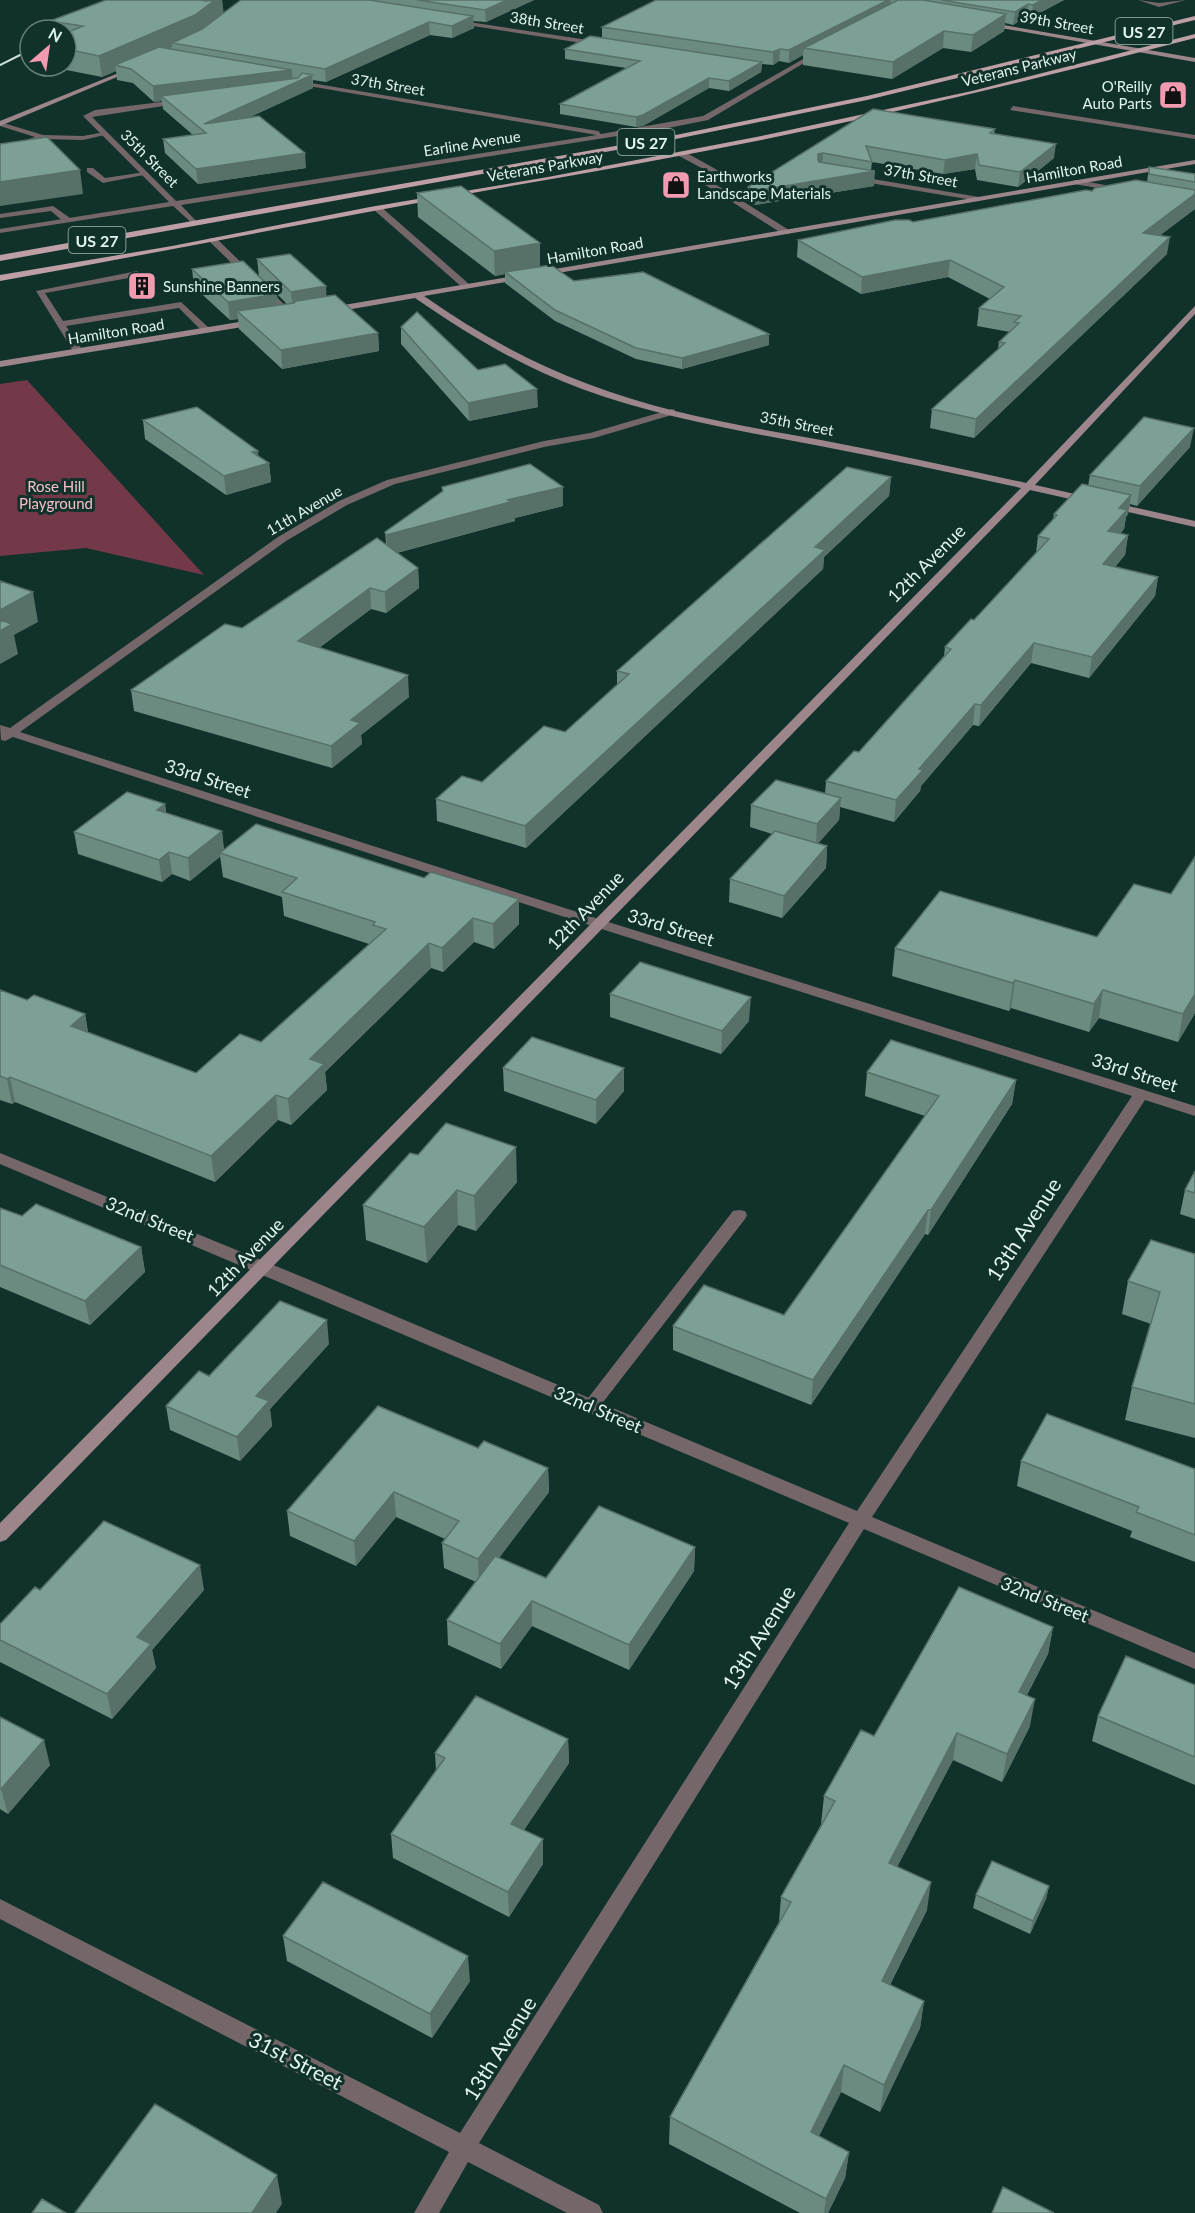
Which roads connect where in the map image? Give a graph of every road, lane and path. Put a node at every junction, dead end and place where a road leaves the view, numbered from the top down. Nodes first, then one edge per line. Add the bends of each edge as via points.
1 (1141, 0) edge
2 (1183, 0) edge
3 (1195, 18) edge
4 (446, 21) edge
5 (982, 23) edge
6 (1195, 36) edge
7 (1093, 42) junction
8 (609, 45) edge
9 (832, 46) edge
10 (1138, 50) junction
11 (1195, 60) edge
12 (139, 66) edge
13 (771, 70) edge
14 (783, 71) junction
15 (278, 79) edge
16 (314, 86) junction
17 (290, 88) edge
18 (196, 100) edge
19 (1013, 108) dead end
20 (0, 124) edge
21 (105, 134) junction
22 (612, 136) junction
23 (42, 137) junction
24 (1195, 137) edge
25 (0, 152) edge
26 (682, 153) junction
27 (1195, 162) edge
28 (90, 170) dead end
29 (145, 174) junction
30 (844, 176) edge
31 (1077, 182) junction
32 (1136, 192) edge
33 (979, 199) junction
34 (173, 203) junction
35 (377, 208) junction
36 (0, 216) edge
37 (67, 220) junction
38 (194, 222) junction
39 (14, 229) junction
40 (0, 231) edge
41 (786, 232) junction
42 (213, 240) junction
43 (0, 258) edge
44 (137, 274) dead end
45 (0, 278) edge
46 (466, 286) junction
47 (415, 294) junction
48 (1195, 309) edge
49 (314, 313) edge
50 (303, 315) edge
51 (292, 317) junction
52 (281, 318) edge
53 (270, 320) edge
54 (60, 324) junction
55 (206, 330) junction
56 (78, 351) junction
57 (0, 364) edge
58 (672, 412) junction
59 (1029, 485) junction
60 (1195, 524) edge
61 (4, 734) edge
62 (597, 923) junction
63 (1142, 1093) junction
64 (1195, 1111) edge
65 (0, 1158) edge
66 (739, 1215) dead end
67 (262, 1265) junction
68 (591, 1406) junction
69 (859, 1522) junction
70 (0, 1535) edge
71 (1195, 1661) edge
72 (0, 1908) edge
73 (464, 2147) junction
74 (426, 2213) edge
75 (591, 2213) edge

1 - 2 street via 1159,6
3 - 7 main road, Veterans Parkway / US 27
4 - 8 street, 38th Street
5 - 7 street, 39th Street
6 - 10 main road, Veterans Parkway / US 27
7 - 10 street, 39th Street
7 - 38 main road, Veterans Parkway / US 27 via 867,98
9 - 14 street, Earline Avenue
10 - 11 street, 39th Street
10 - 26 main road, Veterans Parkway / US 27 via 972,93
12 - 20 street
13 - 14 street
14 - 22 street, Earline Avenue via 705,118
15 - 16 street, 37th Street
16 - 17 street
16 - 22 street, 37th Street
18 - 21 street, 35th Street via 88,114
19 - 24 street
20 - 23 street
21 - 23 street
21 - 29 street, 35th Street
22 - 34 street, Earline Avenue
23 - 25 street
26 - 35 main road, Veterans Parkway / US 27
26 - 41 street via 716,173 705,181
27 - 31 street, Hamilton Road
28 - 29 street via 103,181
29 - 34 street, 35th Street
30 - 33 street, 37th Street
31 - 32 street
31 - 33 street, Hamilton Road
33 - 41 street, Hamilton Road
34 - 37 street, Earline Avenue
34 - 38 street, 35th Street
35 - 42 main road, Veterans Parkway / US 27
35 - 46 street
36 - 37 street via 53,208
36 - 39 street
37 - 39 street, Earline Avenue
38 - 43 main road, Veterans Parkway / US 27
39 - 40 street, Earline Avenue
41 - 46 street, Hamilton Road
42 - 45 main road, Veterans Parkway / US 27
42 - 51 street
44 - 54 street via 40,291
46 - 47 street, Hamilton Road
47 - 49 street, Hamilton Road
47 - 58 street, 35th Street via 458,325 514,356 586,387
48 - 59 street, 12th Avenue
50 - 51 street
51 - 52 street
53 - 55 street, Hamilton Road
54 - 55 street via 181,305
54 - 56 street
55 - 56 street, Hamilton Road
56 - 57 street, Hamilton Road
58 - 59 street, 35th Street
58 - 61 street, 11th Avenue via 591,436 391,482 343,503 282,539
59 - 60 street, 35th Street
59 - 62 street, 12th Avenue
61 - 62 street, 33rd Street
62 - 63 street, 33rd Street
62 - 67 street, 12th Avenue
63 - 64 street, 33rd Street
63 - 69 street, 13th Avenue
65 - 67 street, 32nd Street
66 - 68 street
67 - 68 street, 32nd Street
67 - 70 street, 12th Avenue
68 - 69 street, 32nd Street
69 - 71 street, 32nd Street
69 - 73 street, 13th Avenue
72 - 73 street, 31st Street
73 - 74 street, 13th Avenue
73 - 75 street, 31st Street

